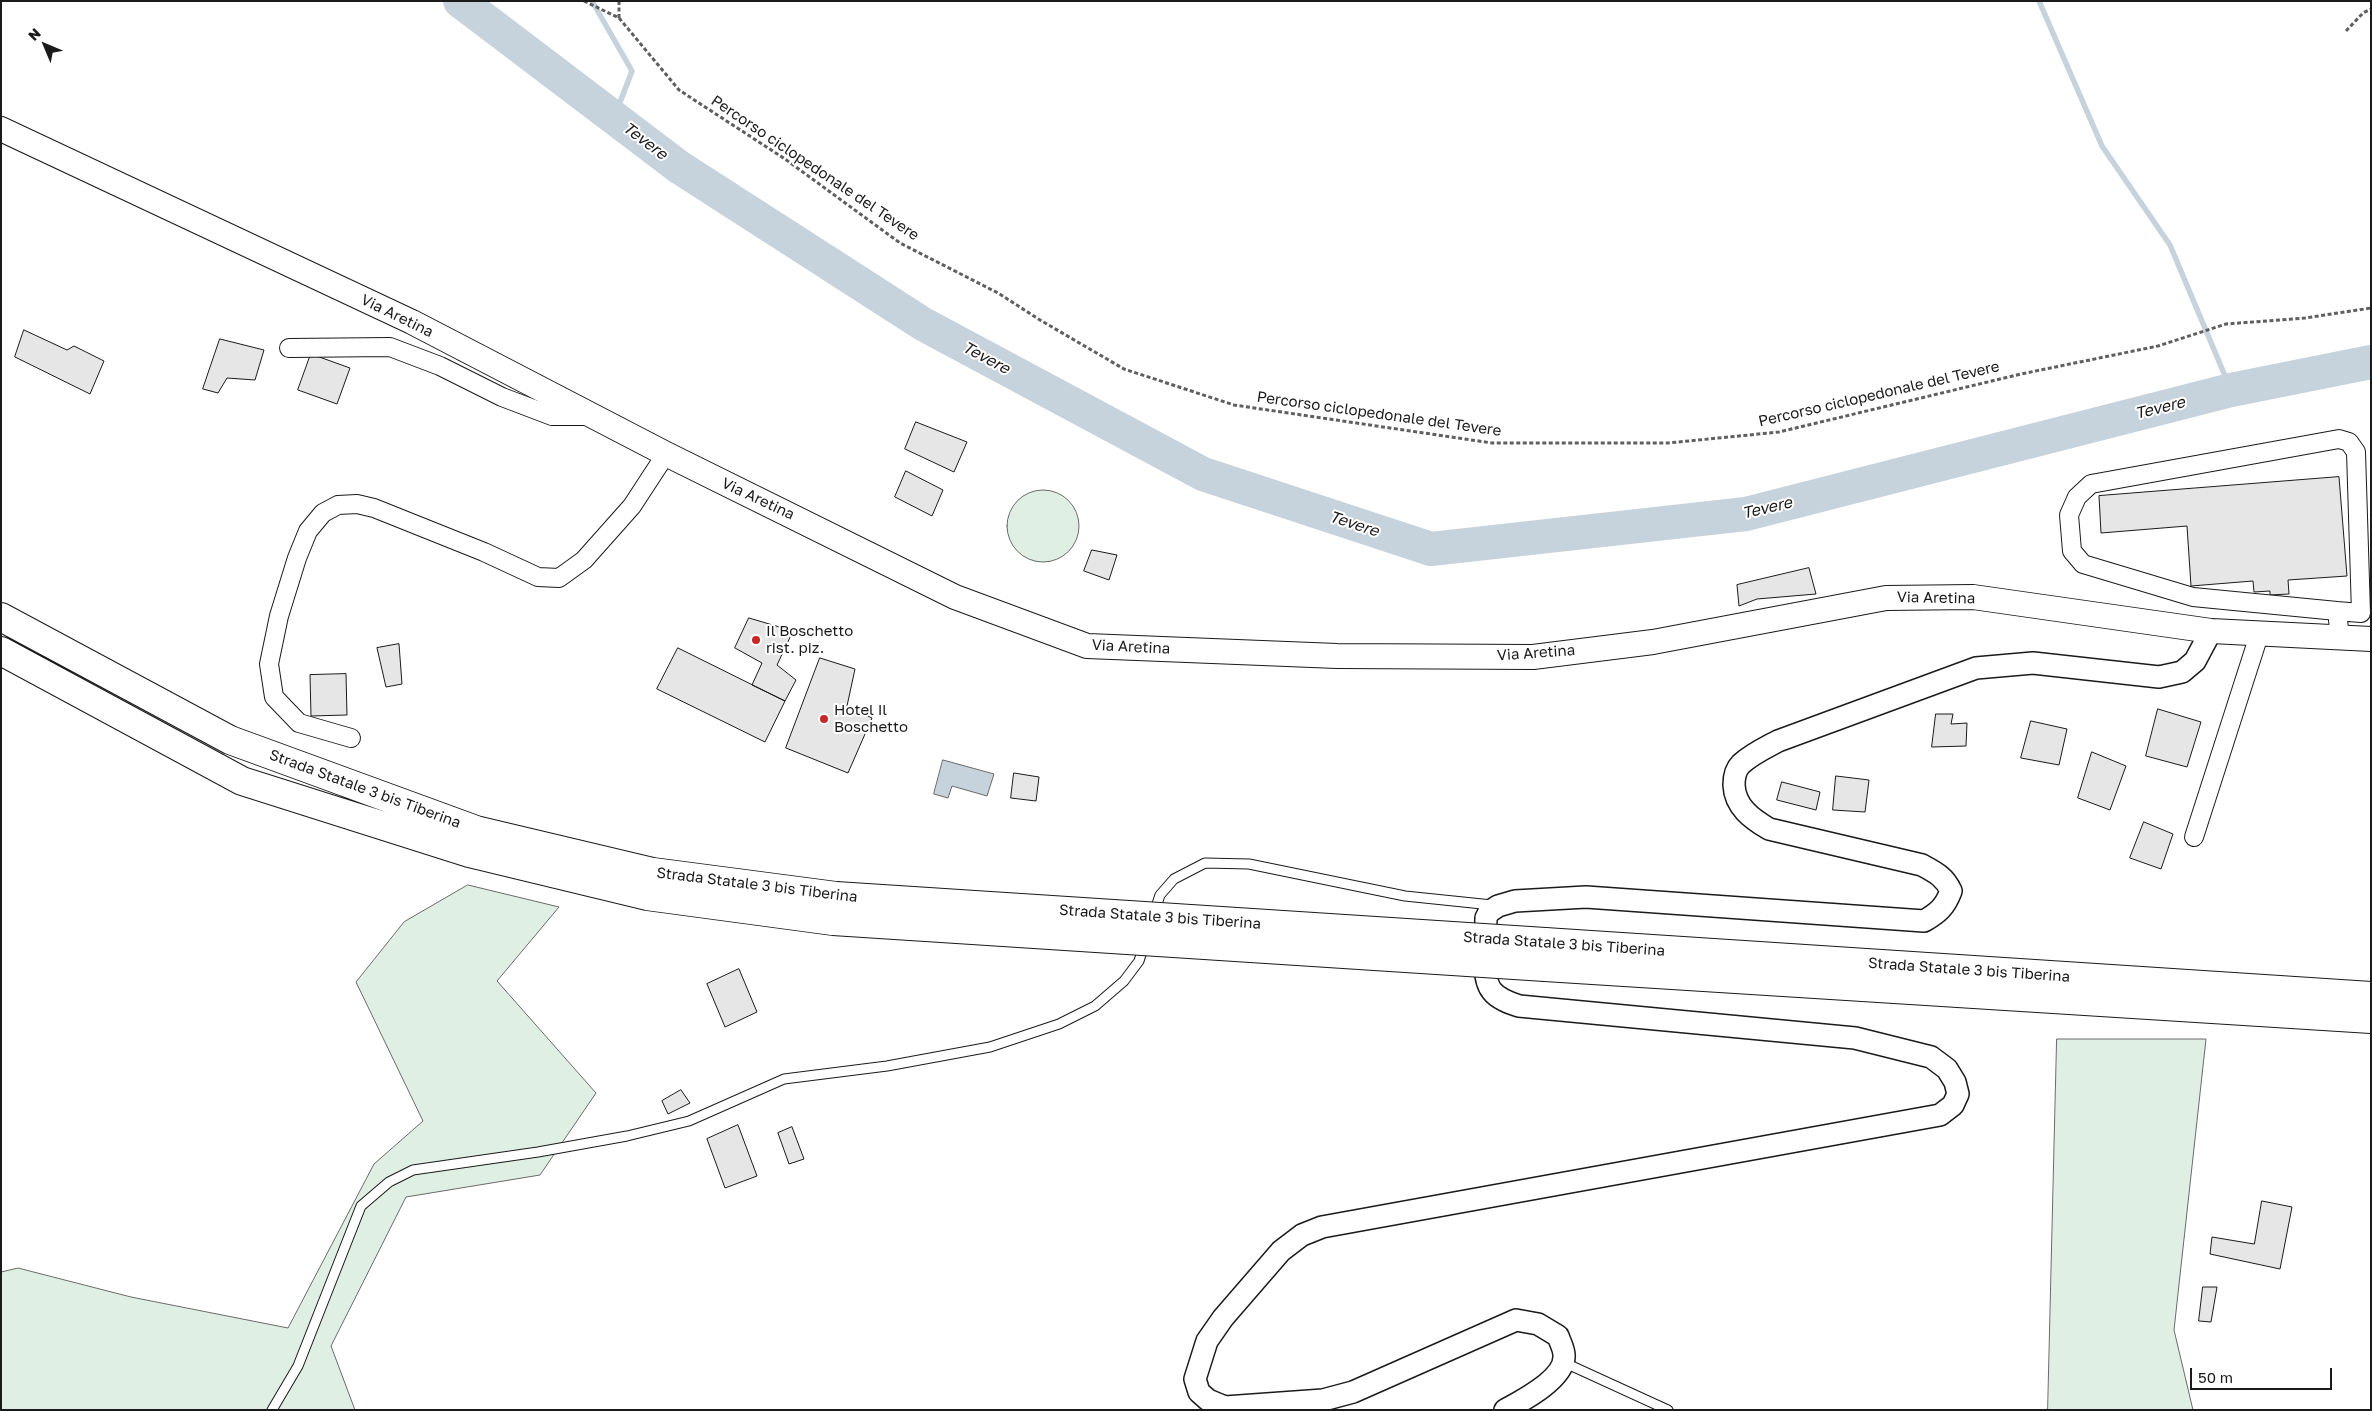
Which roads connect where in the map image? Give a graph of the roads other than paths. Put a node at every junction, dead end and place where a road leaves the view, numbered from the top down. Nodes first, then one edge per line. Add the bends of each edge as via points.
1 (1, 129) edge
2 (289, 348) dead end
3 (594, 416) junction
4 (666, 454) junction
5 (2337, 611) junction
6 (1, 617) edge
7 (2210, 631) junction
8 (2260, 635) junction
9 (2340, 638) junction
10 (2371, 639) edge
11 (1, 651) edge
12 (351, 738) dead end
13 (2194, 837) dead end
14 (1498, 906) junction
15 (835, 909) junction
16 (1545, 955) junction
17 (2371, 996) edge
18 (2371, 1019) edge
19 (1562, 1362) junction
20 (272, 1410) edge
21 (1505, 1410) edge
22 (1668, 1410) edge

1 - 3 main road, Via Aretina via 412,322
2 - 3 street via 390,347 552,416
3 - 4 main road, Via Aretina
4 - 7 main road, Via Aretina via 955,597 1087,646 1338,656 1533,656 1653,642 1886,598 1973,597
4 - 12 street via 632,506 584,560 559,578 538,577 374,508 358,504 338,505 323,513 308,530 297,558 278,616 269,664 274,697 299,723
5 - 5 street via 2192,597 2084,564 2072,551 2069,515 2077,497 2091,484 2339,439 2349,442 2356,452 2361,613
5 - 9 street
6 - 15 highway, Strada Statale 3 bis Tiberina via 230,740 476,830 653,872
7 - 8 main road, Via Aretina
7 - 14 street via 2195,662 2182,672 2159,677 2033,663 1976,668 1778,741 1739,765 1734,778 1735,796 1754,820 1769,829 1922,865 1939,874 1951,891 1938,913 1924,921 1586,897 1515,901
8 - 9 main road, Via Aretina
8 - 13 street
9 - 10 main road, Via Aretina
11 - 15 highway, Strada Statale 3 bis Tiberina via 242,781 469,853 646,896
14 - 19 street via 1486,918 1485,980 1492,992 1505,1001 1519,1006 1854,1038 1931,1057 1947,1069 1958,1094 1953,1105 1940,1115 1332,1226 1302,1235 1281,1251 1223,1318 1207,1341 1195,1379 1199,1392 1225,1407 1323,1400 1353,1392 1516,1320 1538,1324 1558,1336 1565,1356
14 - 20 lane via 1405,896 1249,864 1204,862 1174,879 1160,895 1139,960 1124,981 1096,1006 1059,1024 990,1047 887,1066 784,1079 689,1121 626,1136 413,1170 389,1182 361,1206 298,1366
15 - 16 highway, Strada Statale 3 bis Tiberina, bridge
16 - 17 highway, Strada Statale 3 bis Tiberina
16 - 18 highway, Strada Statale 3 bis Tiberina
19 - 21 street via 1558,1374 1529,1397
19 - 22 lane

